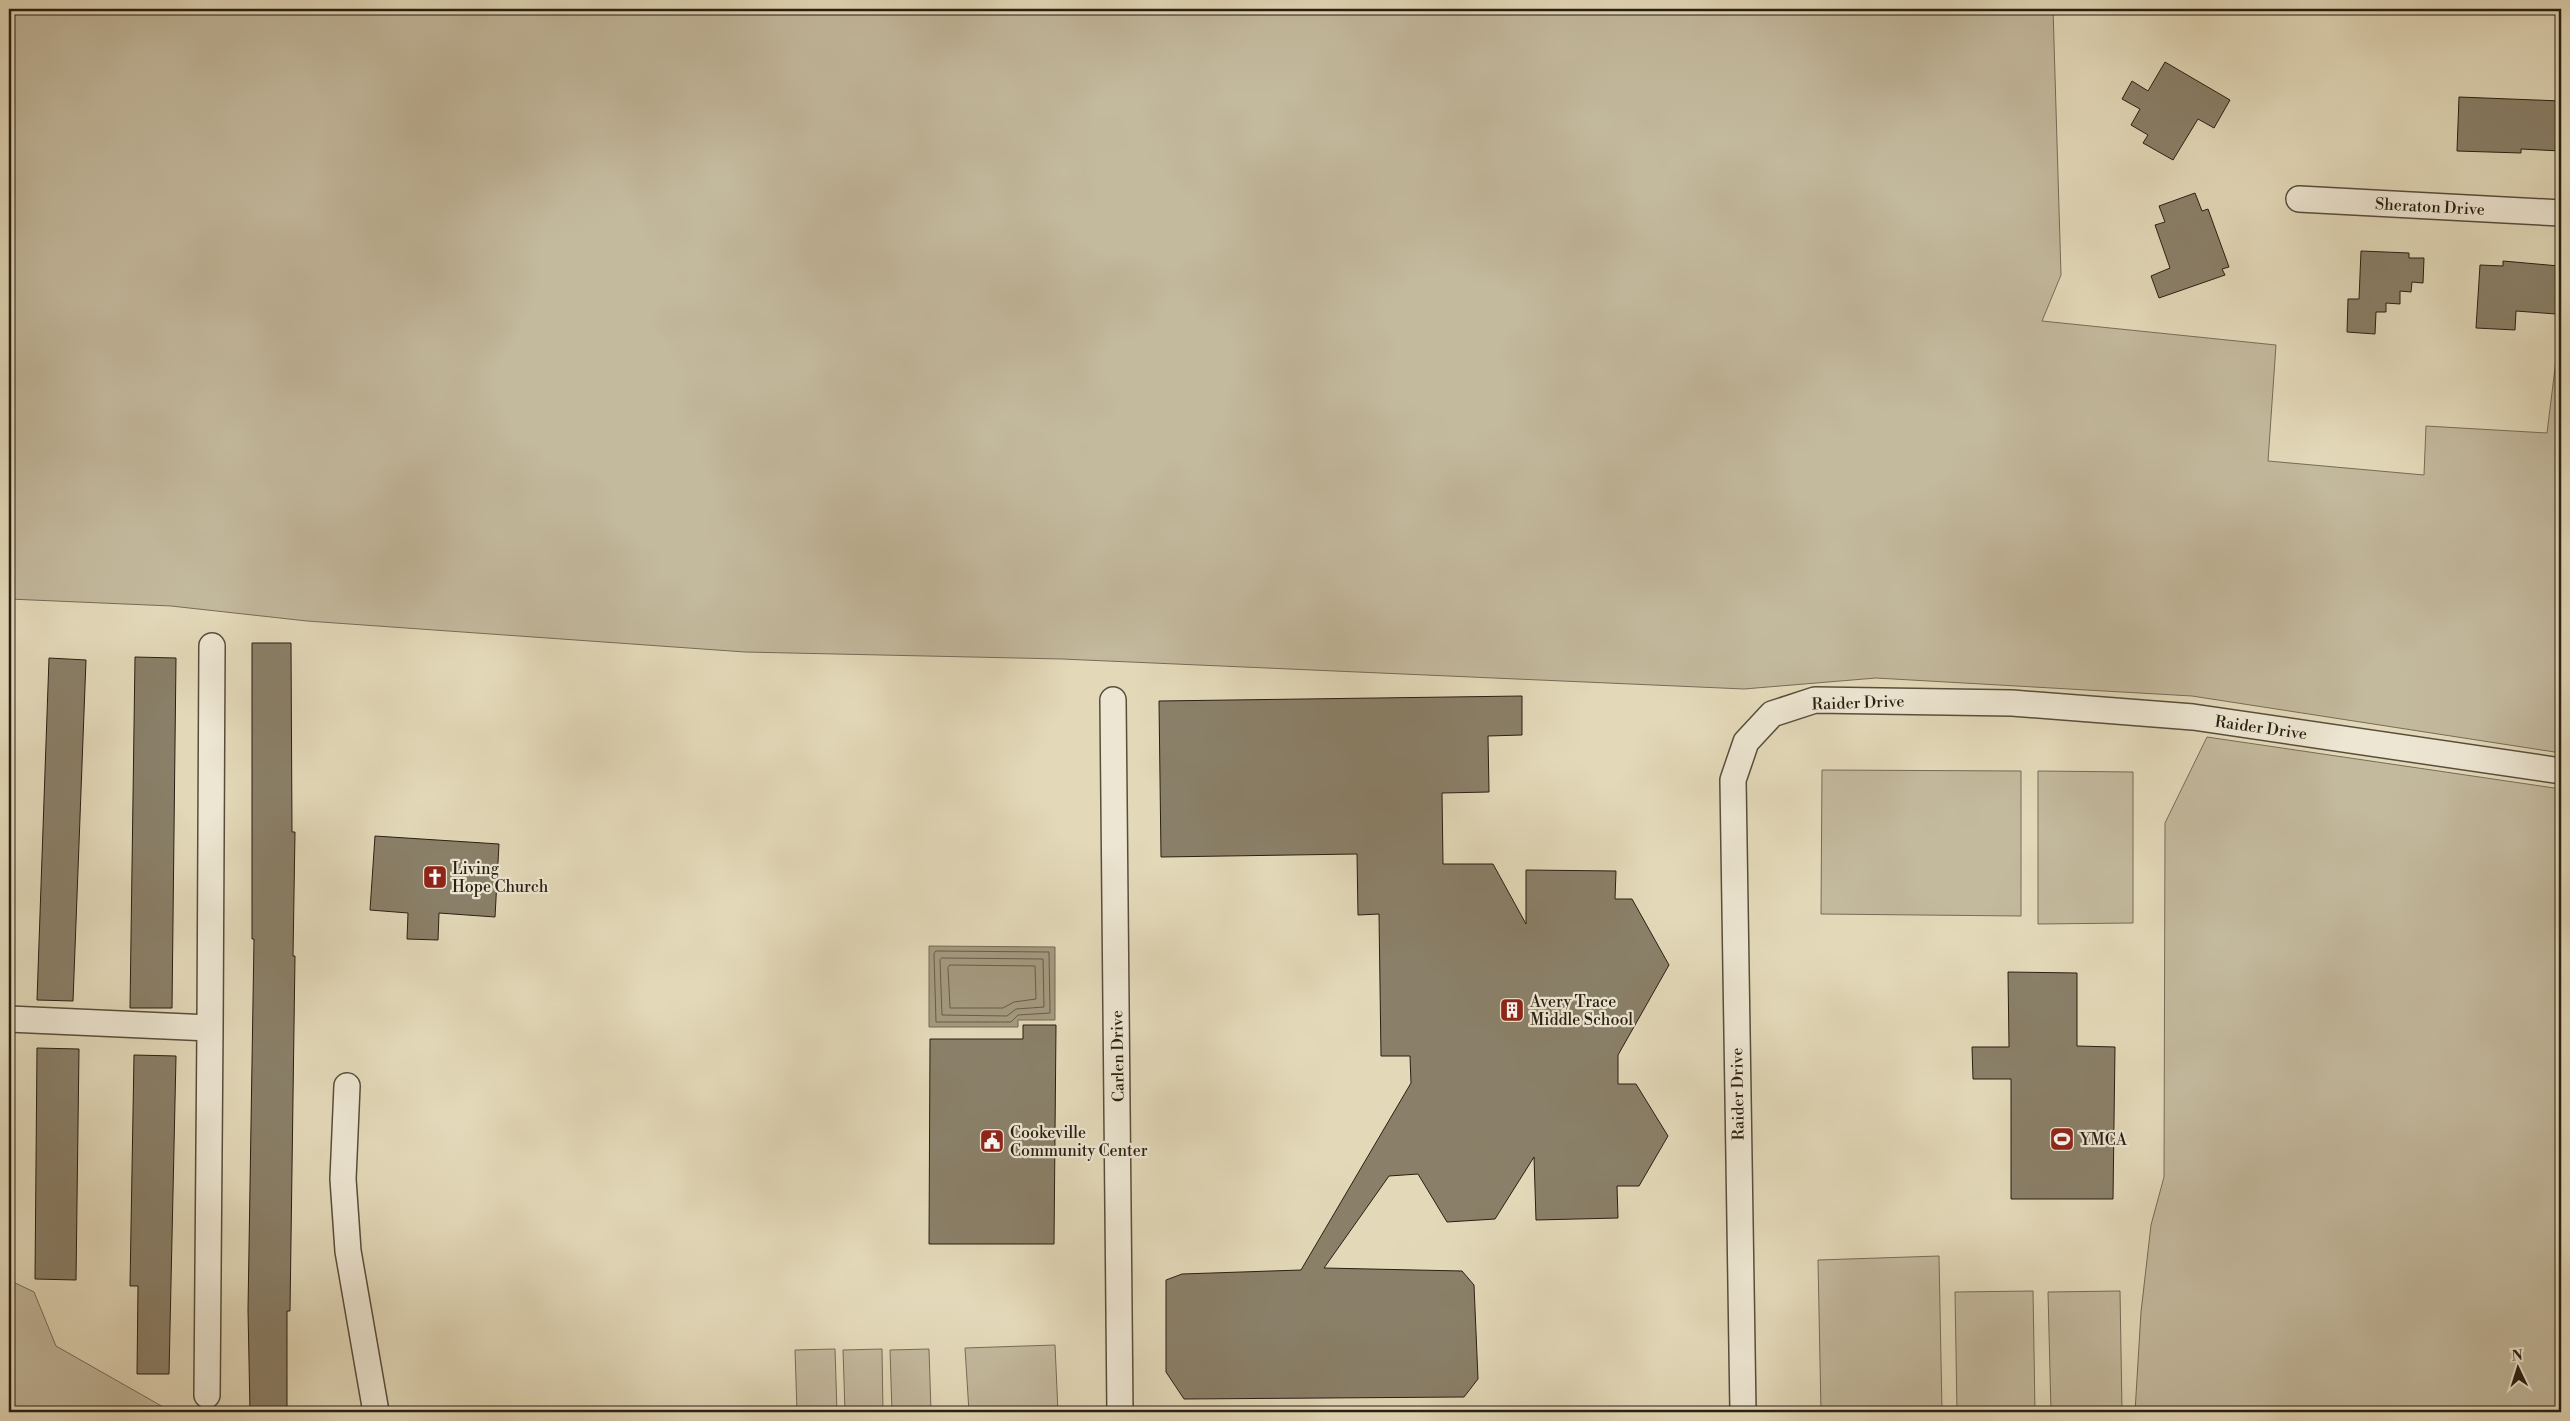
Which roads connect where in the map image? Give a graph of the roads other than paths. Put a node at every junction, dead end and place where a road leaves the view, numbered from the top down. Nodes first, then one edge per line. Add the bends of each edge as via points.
1 (2299, 199) dead end
2 (2561, 213) edge
3 (212, 646) dead end
4 (1113, 700) dead end
5 (2561, 771) edge
6 (9, 1019) edge
7 (210, 1028) junction
8 (347, 1086) dead end
9 (207, 1395) dead end
10 (376, 1412) edge
11 (1120, 1412) edge
12 (1743, 1412) edge

1 - 2 street, Sheraton Drive
3 - 7 street
4 - 11 street, Carlen Drive
5 - 12 street, Raider Drive via 2193,717 2012,703 1814,700 1772,714 1746,742 1733,780
6 - 7 street
7 - 9 street
8 - 10 street via 343,1179 348,1251

